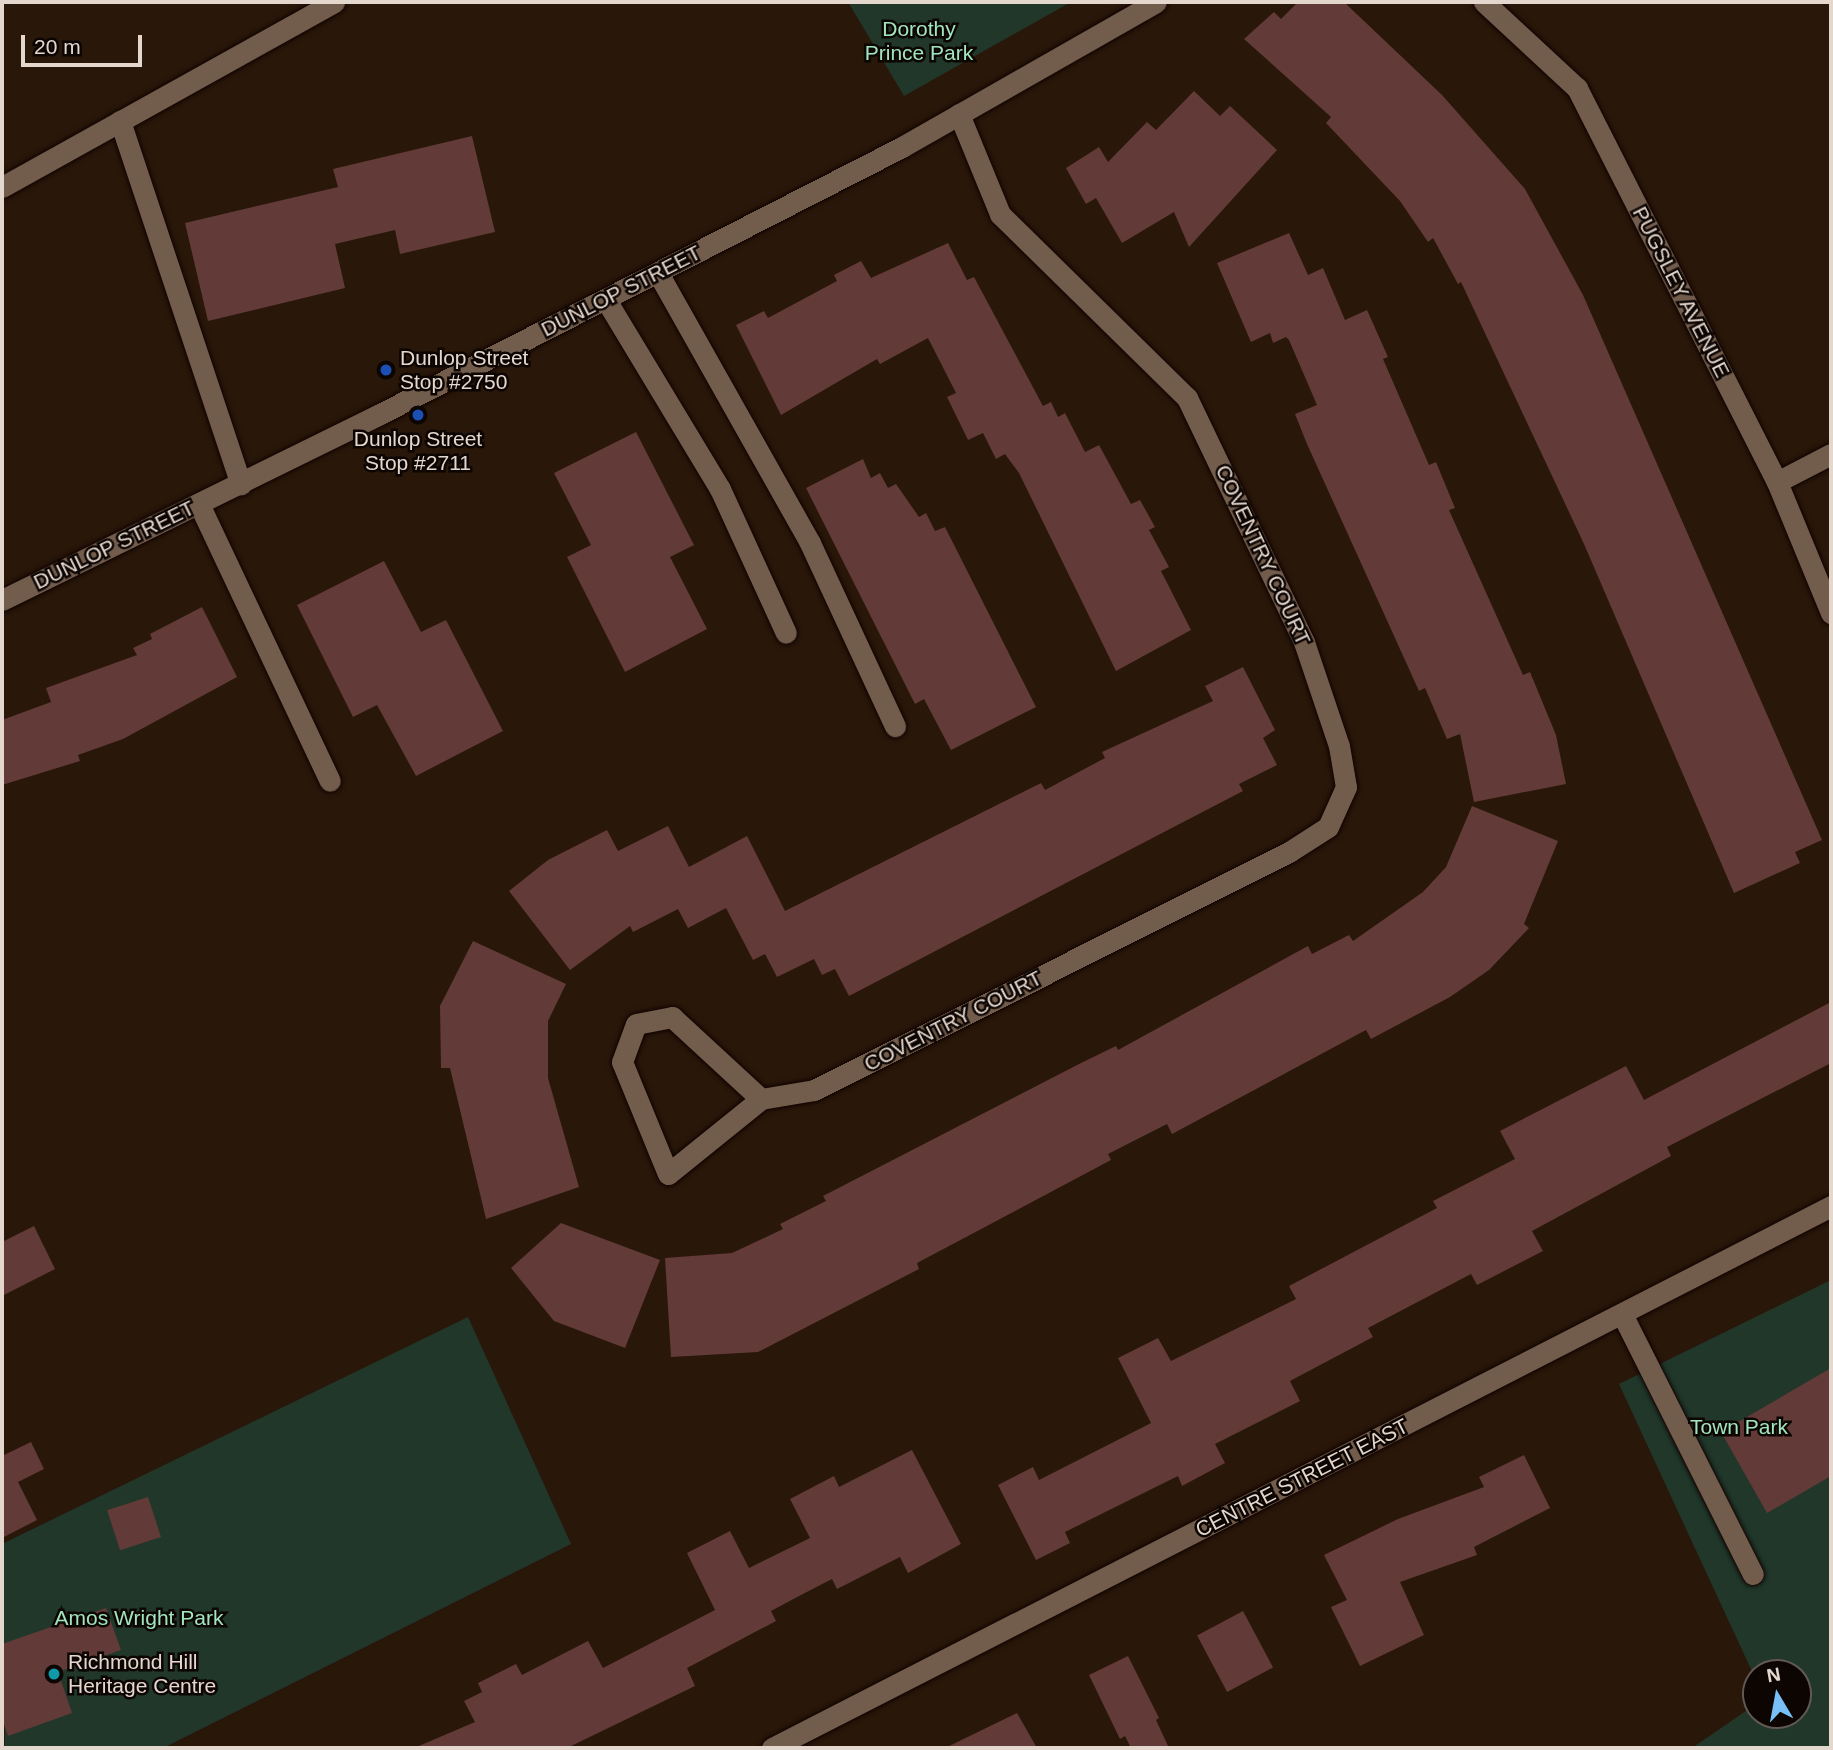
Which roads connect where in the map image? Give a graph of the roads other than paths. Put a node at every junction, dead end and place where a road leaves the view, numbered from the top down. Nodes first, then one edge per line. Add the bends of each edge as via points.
1 (334, 2) edge
2 (1156, 2) edge
3 (1484, 2) edge
4 (958, 114) junction
5 (120, 121) junction
6 (2, 187) edge
7 (658, 273) junction
8 (606, 300) junction
9 (1831, 454) edge
10 (1777, 482) junction
11 (241, 484) junction
12 (199, 504) junction
13 (2, 600) edge
14 (1831, 614) edge
15 (786, 632) dead end
16 (895, 726) dead end
17 (330, 781) dead end
18 (761, 1099) junction
19 (1831, 1206) edge
20 (1622, 1314) junction
21 (1753, 1574) dead end
22 (772, 1748) edge

1 - 5 street
2 - 4 street, DUNLOP STREET
3 - 10 street, PUGSLEY AVENUE via 1577,88
4 - 7 street, DUNLOP STREET
4 - 18 street, COVENTRY COURT via 1000,214 1187,398 1304,642 1339,746 1346,787 1328,827 1289,852 814,1090
5 - 6 street
5 - 11 street
7 - 8 street, DUNLOP STREET
7 - 16 street via 810,543
8 - 11 street, DUNLOP STREET
8 - 15 street via 720,489
9 - 10 street
10 - 14 street, PUGSLEY AVENUE
11 - 12 street, DUNLOP STREET
12 - 13 street, DUNLOP STREET
12 - 17 street
18 - 18 street, COVENTRY COURT via 668,1174 622,1062 636,1024 672,1017
19 - 20 street, CENTRE STREET EAST
20 - 21 street
20 - 22 street, CENTRE STREET EAST

